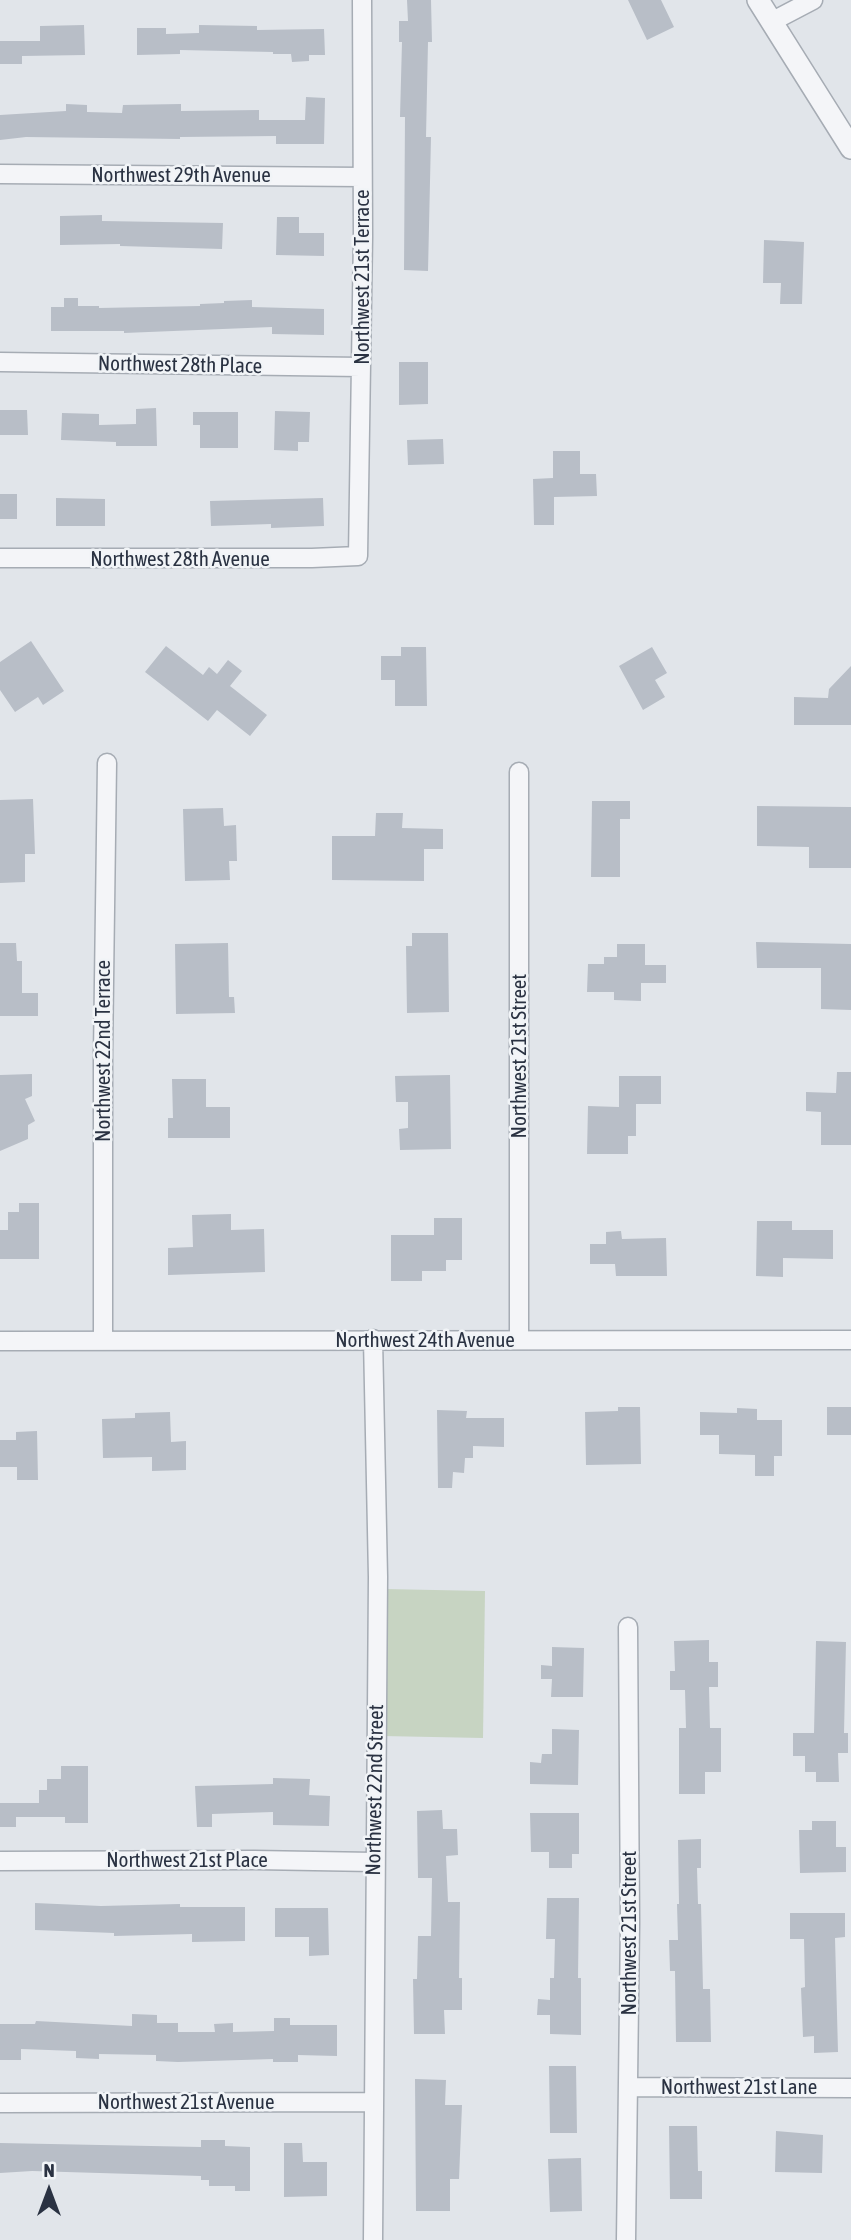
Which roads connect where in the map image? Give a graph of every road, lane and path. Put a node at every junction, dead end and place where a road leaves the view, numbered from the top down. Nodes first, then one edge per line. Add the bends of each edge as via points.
1 (362, 0) edge
2 (813, 0) edge
3 (765, 7) edge
4 (851, 148) edge
5 (0, 174) edge
6 (362, 177) junction
7 (0, 362) edge
8 (361, 367) junction
9 (358, 554) joint
10 (0, 558) edge
11 (107, 763) dead end
12 (519, 772) dead end
13 (373, 1339) junction
14 (103, 1340) junction
15 (519, 1340) junction
16 (851, 1340) edge
17 (0, 1341) edge
18 (628, 1627) dead end
19 (0, 1861) edge
20 (374, 1862) junction
21 (628, 2087) junction
22 (851, 2088) edge
23 (373, 2102) junction
24 (0, 2103) edge
25 (373, 2240) edge
26 (626, 2240) edge

1 - 6 street, Northwest 21st Terrace
2 - 3 street
3 - 4 street
5 - 6 street, Northwest 29th Avenue
6 - 8 street, Northwest 21st Terrace
7 - 8 street, Northwest 28th Place
8 - 9 street, Northwest 21st Terrace
9 - 10 street, Northwest 28th Avenue
11 - 14 street, Northwest 22nd Terrace
12 - 15 street, Northwest 21st Street
13 - 14 street, Northwest 24th Avenue
13 - 15 street, Northwest 24th Avenue
13 - 20 street, Northwest 22nd Street via 378,1572
14 - 17 street, Northwest 24th Avenue
15 - 16 street, Northwest 24th Avenue
18 - 21 street, Northwest 21st Street
19 - 20 street, Northwest 21st Place
20 - 23 street, Northwest 22nd Street
21 - 22 street, Northwest 21st Lane
21 - 26 street, Northwest 21st Street
23 - 24 street, Northwest 21st Avenue
23 - 25 street, Northwest 22nd Street

